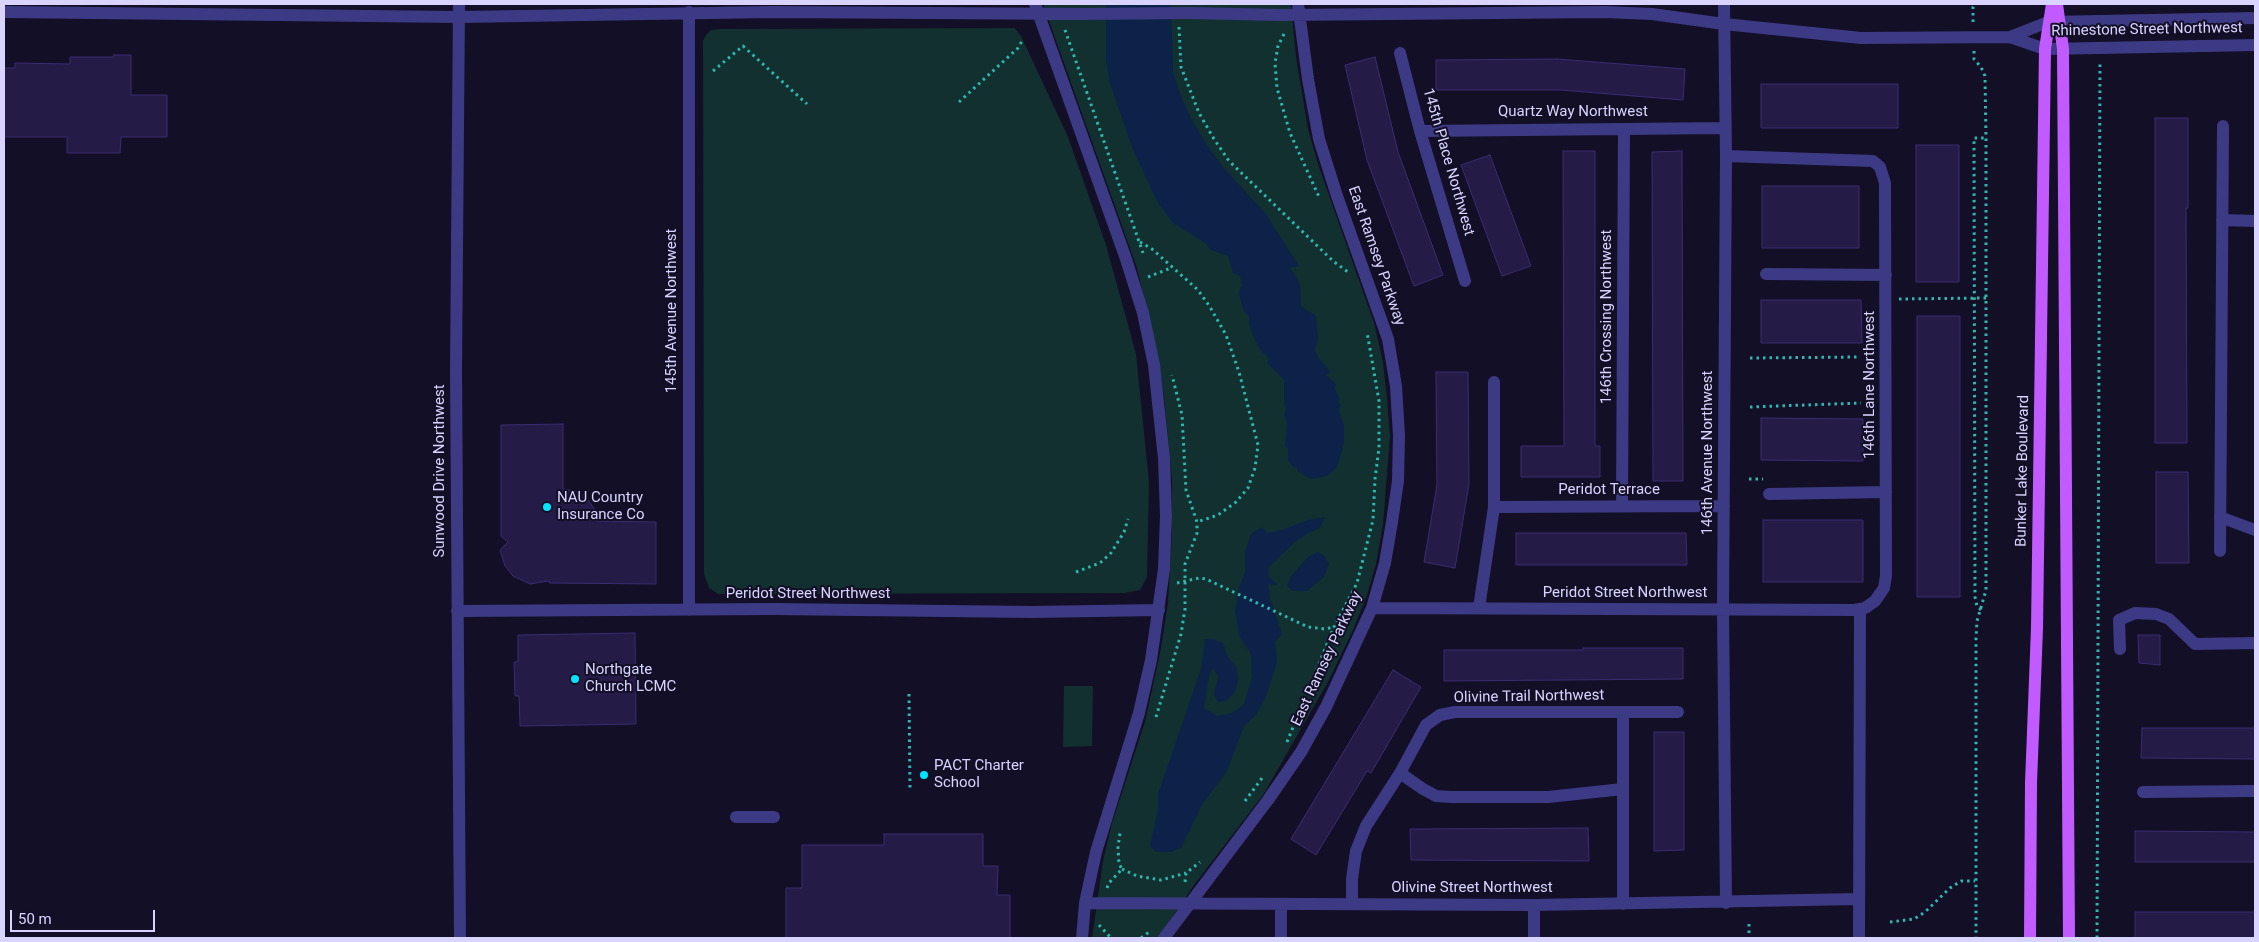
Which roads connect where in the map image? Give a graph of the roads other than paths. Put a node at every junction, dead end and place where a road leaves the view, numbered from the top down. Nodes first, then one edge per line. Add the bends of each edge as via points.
1 (458, 4) edge
2 (1724, 4) edge
3 (2052, 4) edge
4 (2057, 4) edge
5 (773, 8) edge
6 (1037, 9) edge
7 (1298, 9) edge
8 (4, 12) edge
9 (689, 12) junction
10 (458, 17) junction
11 (2255, 18) edge
12 (2054, 22) junction
13 (1724, 24) junction
14 (2010, 37) junction
15 (2255, 45) edge
16 (2045, 49) junction
17 (2063, 49) junction
18 (1400, 53) dead end
19 (2223, 126) dead end
20 (1725, 128) junction
21 (1624, 129) junction
22 (1420, 131) junction
23 (1726, 156) junction
24 (2222, 220) junction
25 (2255, 221) edge
26 (1766, 274) dead end
27 (1886, 275) junction
28 (1466, 281) dead end
29 (1494, 382) dead end
30 (1886, 492) junction
31 (1769, 494) dead end
32 (1622, 505) junction
33 (1724, 506) junction
34 (1494, 507) junction
35 (2220, 517) junction
36 (2255, 530) edge
37 (2220, 551) dead end
38 (1875, 601) joint
39 (1372, 608) junction
40 (1479, 608) junction
41 (1860, 609) junction
42 (689, 610) junction
43 (1159, 610) junction
44 (1723, 610) junction
45 (457, 611) junction
46 (2255, 643) edge
47 (2120, 649) dead end
48 (1623, 712) junction
49 (1678, 712) dead end
50 (1400, 773) junction
51 (1623, 789) junction
52 (2255, 791) edge
53 (2143, 792) dead end
54 (774, 816) dead end
55 (736, 817) dead end
56 (1859, 898) junction
57 (1085, 903) junction
58 (1726, 903) junction
59 (1191, 904) junction
60 (1281, 904) junction
61 (1352, 904) junction
62 (1623, 904) junction
63 (1534, 905) junction
64 (460, 938) edge
65 (1082, 938) edge
66 (1164, 938) edge
67 (1281, 938) edge
68 (1534, 938) edge
69 (1859, 938) edge
70 (2030, 938) edge
71 (2069, 938) edge

1 - 10 street, Sunwood Drive Northwest
2 - 13 street, 146th Avenue Northwest
3 - 12 main road, Bunker Lake Boulevard
4 - 12 main road, Bunker Lake Boulevard
5 - 6 street, Rhinestone Street Northwest
5 - 9 street, Rhinestone Street Northwest
6 - 7 street, Rhinestone Street Northwest, bridge via 1059,14 1184,17 1282,15
6 - 43 street via 1126,259 1154,365 1165,467 1166,516
7 - 13 street, Rhinestone Street Northwest via 1605,12 1652,14
7 - 39 street, East Ramsey Parkway via 1320,138 1388,339 1396,386 1398,481 1384,563
8 - 10 street, Rhinestone Street Northwest
9 - 10 street, Rhinestone Street Northwest
9 - 42 street, 145th Avenue Northwest
10 - 45 street, Sunwood Drive Northwest
11 - 12 street, Rhinestone Street Northwest
12 - 14 street, Rhinestone Street Northwest
12 - 16 main road, Bunker Lake Boulevard
12 - 17 main road, Bunker Lake Boulevard
13 - 14 street, Rhinestone Street Northwest via 1861,38
13 - 20 street, 146th Avenue Northwest
14 - 16 street, Rhinestone Street Northwest
15 - 17 street, Rhinestone Street Northwest
16 - 17 street, Rhinestone Street Northwest
16 - 70 main road, Bunker Lake Boulevard
17 - 71 main road, Bunker Lake Boulevard
18 - 22 street, 145th Place Northwest
19 - 24 street
20 - 21 street, Quartz Way Northwest
20 - 23 street, 146th Avenue Northwest
21 - 22 street, Quartz Way Northwest
21 - 32 street, 146th Crossing Northwest
22 - 28 street, 145th Place Northwest
23 - 27 street, 146th Lane Northwest via 1872,161 1880,168 1886,183
23 - 33 street, 146th Avenue Northwest
24 - 25 street
24 - 35 street
26 - 27 street
27 - 30 street, 146th Lane Northwest
29 - 34 street
30 - 31 street
30 - 38 street, 146th Lane Northwest via 1886,576 1884,588
32 - 33 street, Peridot Terrace
32 - 34 street, Peridot Terrace
33 - 44 street, 146th Avenue Northwest
34 - 40 street
35 - 36 street
35 - 37 street
38 - 41 street, Peridot Street Northwest
39 - 40 street, Peridot Street Northwest
39 - 59 street, East Ramsey Parkway via 1326,707 1301,752
40 - 44 street, Peridot Street Northwest
41 - 44 street, Peridot Street Northwest
41 - 56 street
42 - 43 street, Peridot Street Northwest
42 - 45 street, Peridot Street Northwest
43 - 57 street via 1139,713 1096,852
44 - 58 street, 146th Avenue Northwest
45 - 64 street, Sunwood Drive Northwest
46 - 47 street via 2194,644 2169,619 2156,614 2135,613 2120,620
48 - 49 street, Olivine Trail Northwest
48 - 50 street, Olivine Trail Northwest via 1454,712 1440,715 1426,725
48 - 51 street, Olivine Trail Northwest
50 - 51 street via 1436,796 1540,798
50 - 61 street, Olivine Trail Northwest via 1366,826 1356,851
51 - 62 street, Olivine Trail Northwest
52 - 53 street
54 - 55 street
56 - 58 street, Olivine Street Northwest
56 - 69 street
57 - 59 street, Olivine Street Northwest
57 - 65 street
58 - 62 street, Olivine Street Northwest
59 - 60 street, Olivine Street Northwest
59 - 66 street, East Ramsey Parkway
60 - 61 street, Olivine Street Northwest
60 - 67 street
61 - 63 street, Olivine Street Northwest
62 - 63 street, Olivine Street Northwest
63 - 68 street

